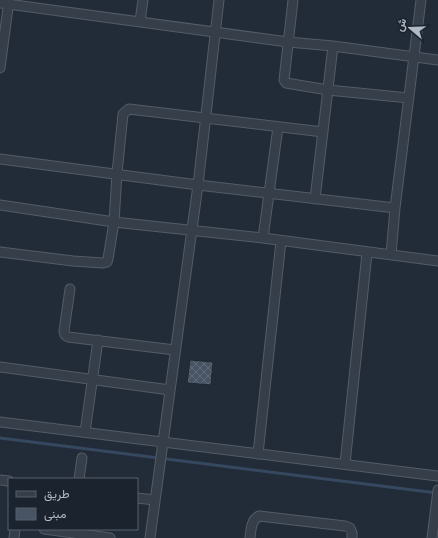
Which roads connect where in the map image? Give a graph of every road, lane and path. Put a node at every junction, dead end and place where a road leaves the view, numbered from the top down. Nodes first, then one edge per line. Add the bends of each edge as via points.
1 (143, 0) edge
2 (219, 0) edge
3 (293, 0) edge
4 (421, 0) edge
5 (6, 2) edge
6 (140, 21) junction
7 (215, 31) junction
8 (288, 42) junction
9 (333, 46) junction
10 (1, 48) edge
11 (414, 57) junction
12 (438, 60) edge
13 (0, 68) edge
14 (328, 90) junction
15 (409, 98) junction
16 (206, 118) junction
17 (278, 127) junction
18 (323, 132) junction
19 (0, 159) edge
20 (117, 173) junction
21 (198, 185) junction
22 (270, 193) junction
23 (315, 198) junction
24 (0, 205) edge
25 (395, 208) junction
26 (114, 222) junction
27 (192, 230) junction
28 (263, 238) junction
29 (282, 241) junction
30 (0, 252) edge
31 (367, 253) junction
32 (391, 255) junction
33 (438, 261) edge
34 (70, 289) dead end
35 (98, 340) junction
36 (175, 350) junction
37 (0, 367) edge
38 (92, 378) junction
39 (170, 390) junction
40 (0, 422) edge
41 (85, 432) junction
42 (163, 442) junction
43 (258, 454) junction
44 (82, 458) dead end
45 (345, 464) junction
46 (438, 476) edge
47 (79, 478) edge
48 (438, 490) edge
49 (138, 498) edge
50 (155, 500) junction
51 (51, 530) edge
52 (110, 538) edge
53 (150, 538) edge
54 (250, 538) edge
55 (352, 538) edge
56 (432, 538) edge

1 - 6 street
2 - 7 street
3 - 8 street
4 - 11 street
5 - 6 street
5 - 10 street
6 - 7 street
7 - 8 street
7 - 16 street
8 - 9 street
8 - 14 street via 284,80 286,83
9 - 11 street
9 - 14 street
10 - 13 street
11 - 12 street
11 - 15 street
14 - 15 street
14 - 18 street
15 - 25 street
16 - 17 street
16 - 20 street via 129,109 125,111
16 - 21 street
17 - 18 street
17 - 22 street
18 - 23 street
19 - 20 street
20 - 21 street
20 - 26 street
21 - 22 street
21 - 27 street
22 - 23 street
22 - 28 street
23 - 25 street
24 - 26 street
25 - 32 street
26 - 27 street
26 - 30 street via 107,262 73,261
27 - 28 street
27 - 36 street
28 - 29 street
29 - 31 street
29 - 43 street
31 - 32 street
31 - 45 street
32 - 33 street
34 - 35 street via 65,335
35 - 36 street
35 - 38 street
36 - 39 street
37 - 38 street
38 - 39 street
38 - 41 street
39 - 42 street
40 - 41 street
41 - 42 street
42 - 43 street
42 - 50 street
43 - 45 street
44 - 47 street
45 - 46 street
48 - 56 street
49 - 50 street
50 - 53 street
51 - 52 street
54 - 55 street via 253,521 258,516 346,526 350,528

